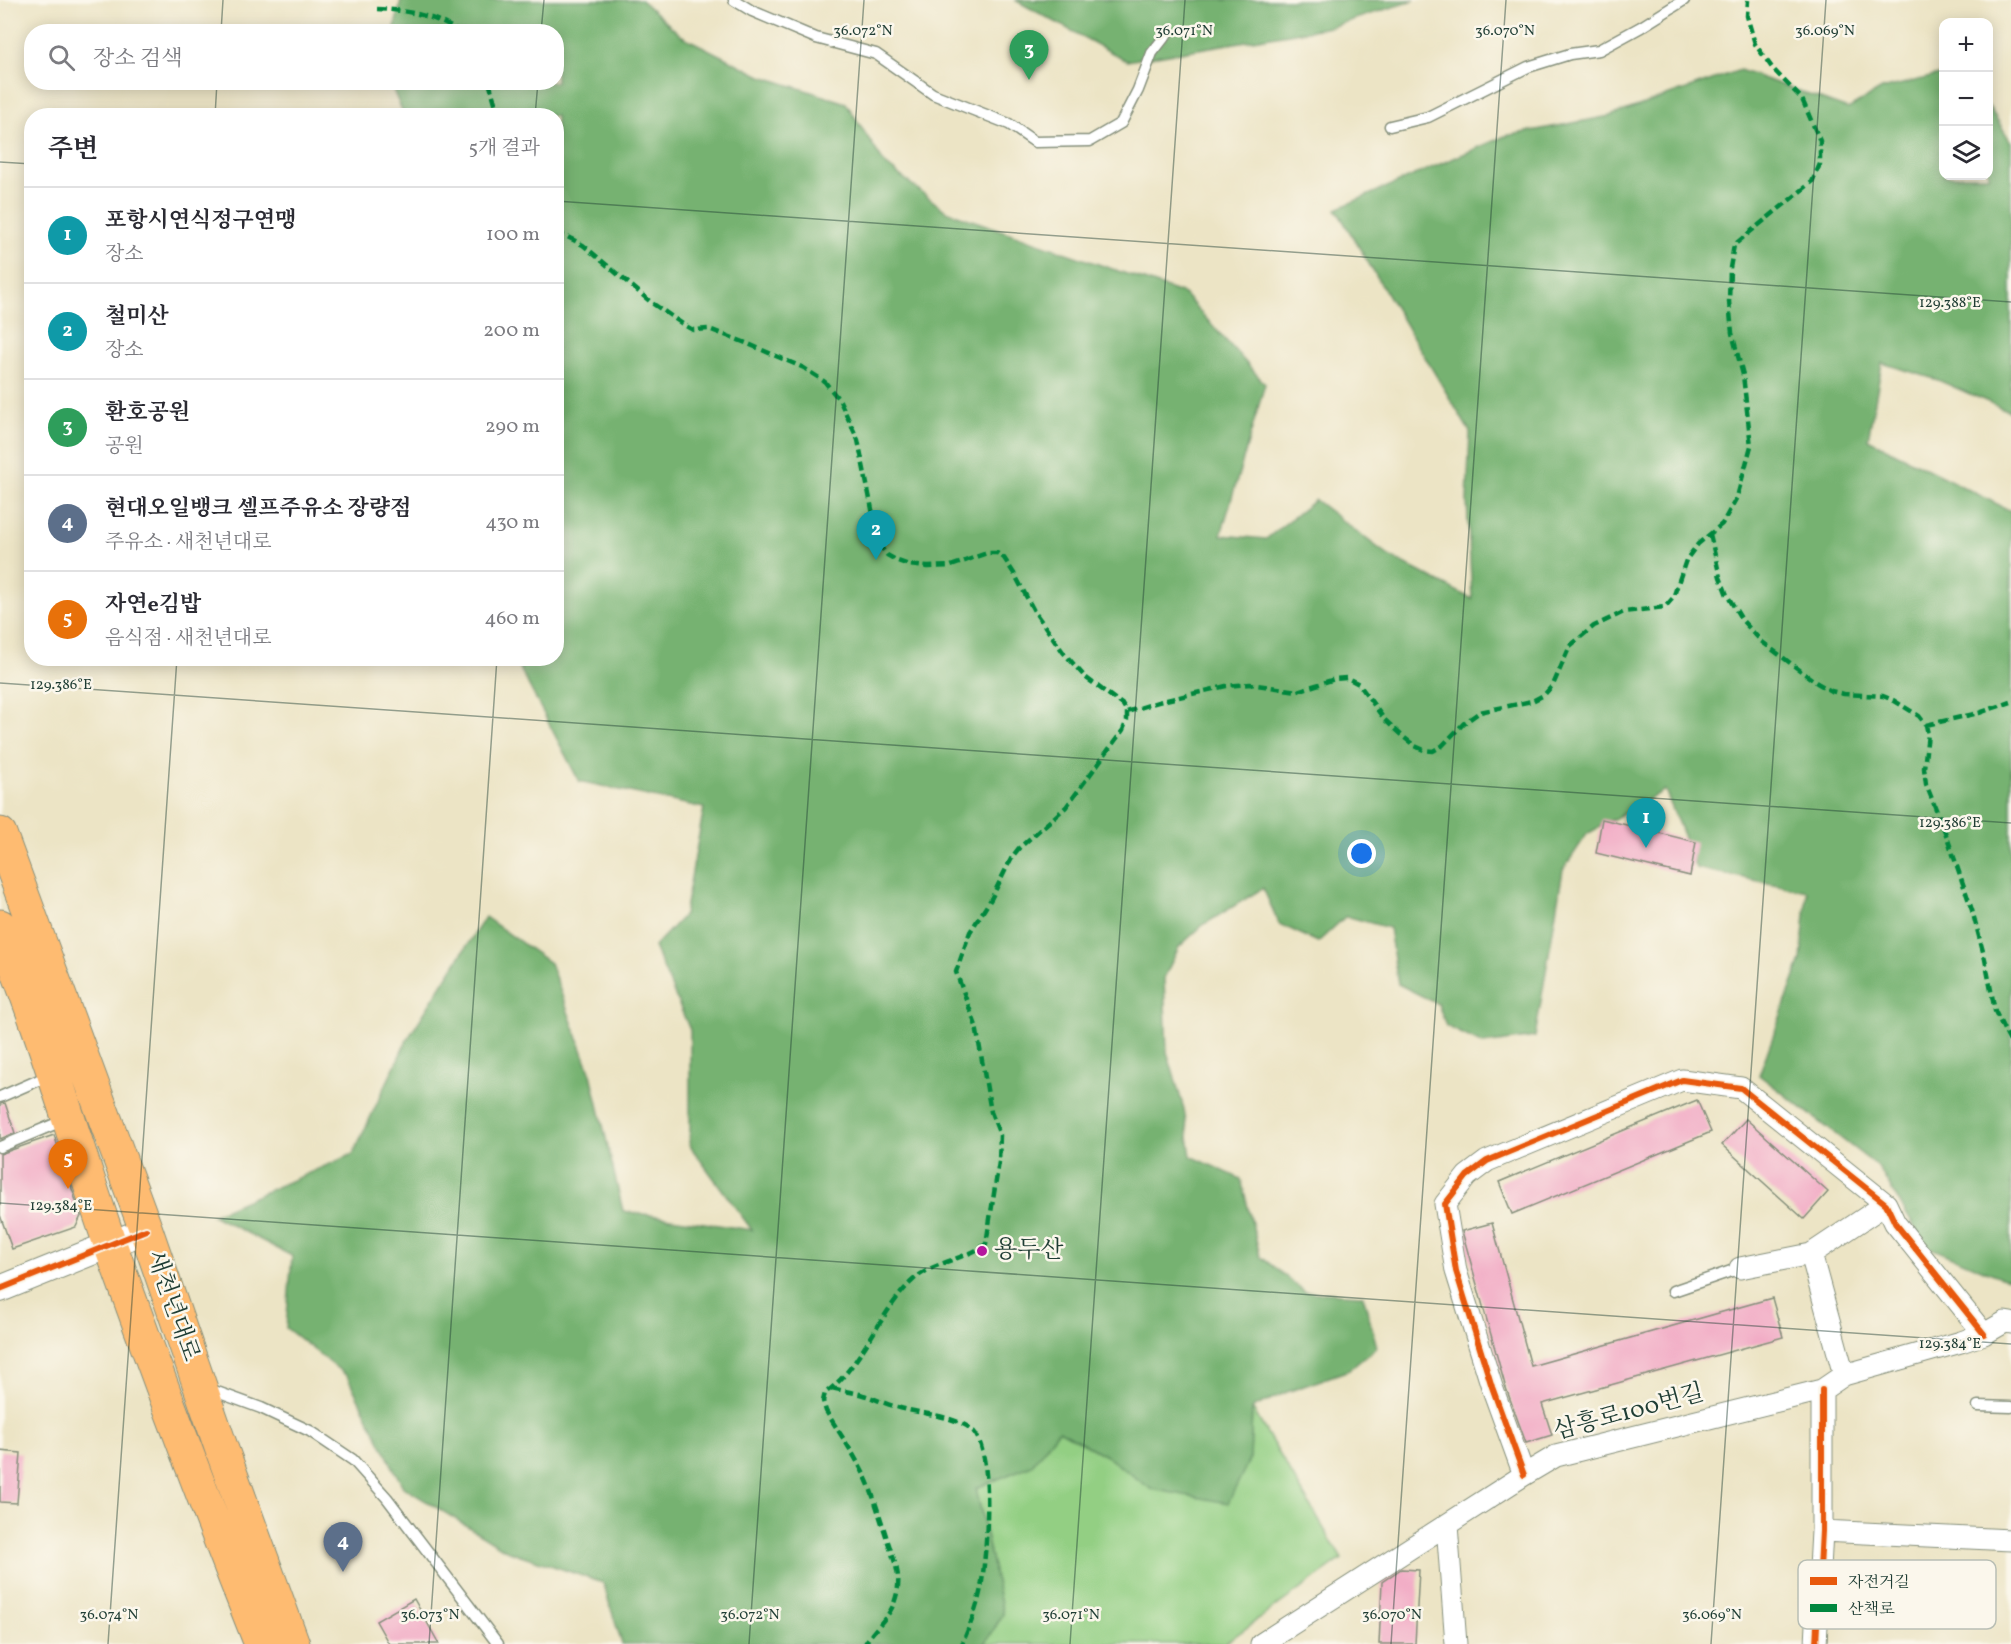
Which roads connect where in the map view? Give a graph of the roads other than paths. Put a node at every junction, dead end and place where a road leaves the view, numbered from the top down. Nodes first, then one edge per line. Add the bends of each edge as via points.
1 (734, 0) edge
2 (1684, 0) edge
3 (1166, 35) dead end
4 (1390, 126) dead end
5 (0, 834) edge
6 (0, 926) edge
7 (10, 976) edge
8 (51, 1067) junction
9 (0, 1096) edge
10 (69, 1121) junction
11 (0, 1147) edge
12 (1886, 1204) junction
13 (146, 1230) junction
14 (111, 1244) junction
15 (1811, 1254) junction
16 (1740, 1268) joint
17 (0, 1289) edge
18 (1673, 1291) dead end
19 (2011, 1323) edge
20 (1984, 1334) junction
21 (1844, 1376) junction
22 (199, 1385) junction
23 (1822, 1390) junction
24 (1978, 1406) dead end
25 (2011, 1407) edge
26 (1524, 1475) junction
27 (1447, 1525) junction
28 (1822, 1531) junction
29 (2011, 1540) edge
30 (1820, 1560) edge
31 (1817, 1629) edge
32 (261, 1644) edge
33 (293, 1644) edge
34 (498, 1644) edge
35 (1261, 1644) edge
36 (1456, 1644) edge
37 (1816, 1644) edge

1 - 3 lane via 816,38 876,54 933,94 1009,124 1035,142 1090,141 1121,123 1152,53
2 - 4 lane via 1599,50 1527,67 1428,117
5 - 13 main road, 새천년대로
6 - 7 main road, 새천년대로
7 - 8 main road, 새천년대로
8 - 9 lane via 39,1080
8 - 10 main road, 새천년대로
10 - 11 lane
10 - 14 main road, 새천년대로
12 - 15 street
12 - 20 street via 1895,1223
12 - 26 street via 1741,1088 1682,1080 1487,1161 1467,1176 1445,1204 1456,1271
13 - 14 street
13 - 22 main road, 새천년대로
14 - 17 street
14 - 32 main road, 새천년대로 via 195,1478
15 - 16 street
15 - 21 street
16 - 18 lane
19 - 20 street, 삼흥로100번길 via 2005,1322
20 - 21 street, 삼흥로100번길
21 - 23 street, 삼흥로100번길
22 - 33 main road, 새천년대로
22 - 34 lane via 310,1431 353,1460 387,1498
23 - 26 street, 삼흥로100번길 via 1556,1456
23 - 28 street
24 - 25 lane
26 - 27 street, 삼흥로100번길
27 - 35 street, 삼흥로100번길
27 - 36 street
28 - 29 street
28 - 30 street
31 - 37 street

